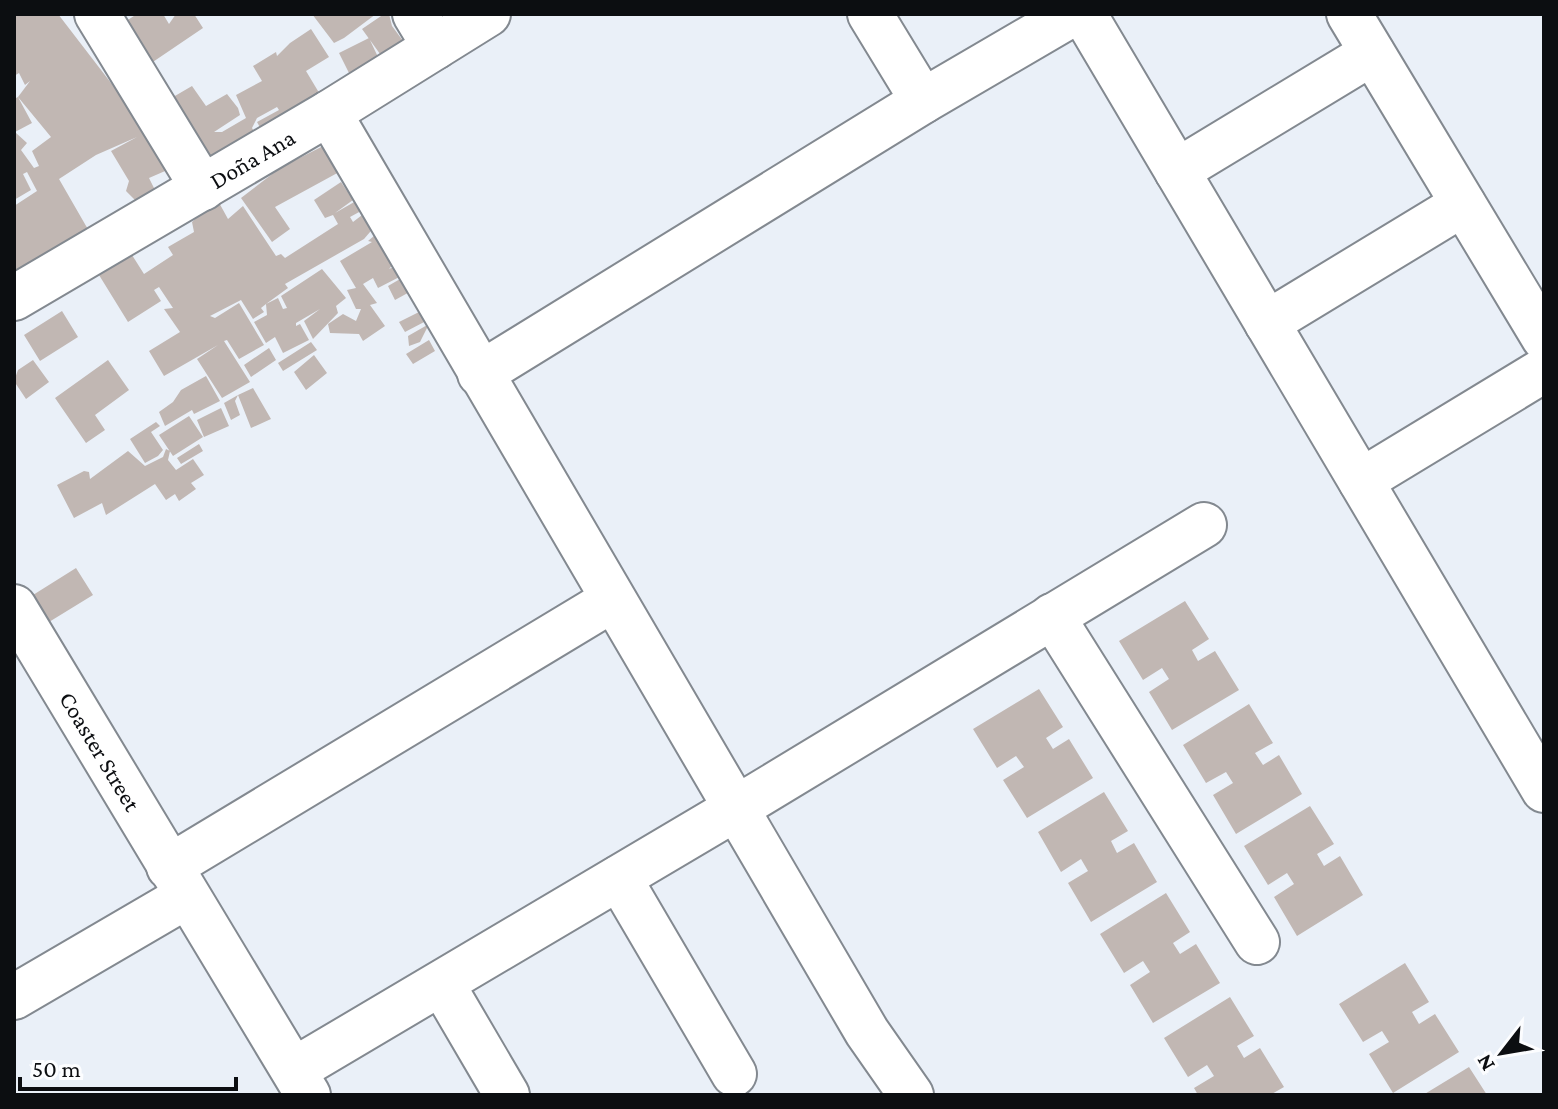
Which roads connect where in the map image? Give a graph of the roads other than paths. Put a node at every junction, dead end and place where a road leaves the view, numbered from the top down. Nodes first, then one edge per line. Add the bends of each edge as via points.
1 (97, 14) edge
2 (488, 14) edge
3 (870, 14) edge
4 (1072, 14) edge
5 (1084, 14) edge
6 (1349, 14) edge
7 (425, 30) edge
8 (1372, 53) junction
9 (923, 101) junction
10 (329, 113) junction
11 (1177, 171) junction
12 (203, 188) junction
13 (1463, 204) junction
14 (14, 298) edge
15 (1267, 323) junction
16 (1544, 338) edge
17 (1544, 370) edge
18 (480, 374) junction
19 (1361, 481) junction
20 (1204, 525) dead end
21 (612, 600) junction
22 (14, 607) edge
23 (1052, 616) junction
24 (1544, 790) edge
25 (735, 809) junction
26 (619, 878) junction
27 (178, 881) junction
28 (1257, 942) dead end
29 (442, 984) junction
30 (14, 997) edge
31 (734, 1074) dead end
32 (301, 1083) edge
33 (507, 1095) edge
34 (911, 1095) edge

1 - 12 street
2 - 7 street, Doña Ana
3 - 9 street
4 - 9 street
5 - 11 street
6 - 8 street
7 - 10 street, Doña Ana
8 - 11 street
8 - 13 street
9 - 18 street
10 - 12 street, Doña Ana
10 - 18 street
11 - 15 street
12 - 14 street, Doña Ana
13 - 15 street
13 - 16 street
15 - 19 street
17 - 19 street
18 - 21 street
19 - 24 street
20 - 23 street
21 - 25 street
21 - 27 street
22 - 27 street, Coaster Street
23 - 25 street
23 - 28 street
25 - 26 street
25 - 34 street via 867,1032
26 - 29 street
26 - 31 street
27 - 30 street
27 - 32 street, Coaster Street
29 - 32 street
29 - 33 street

